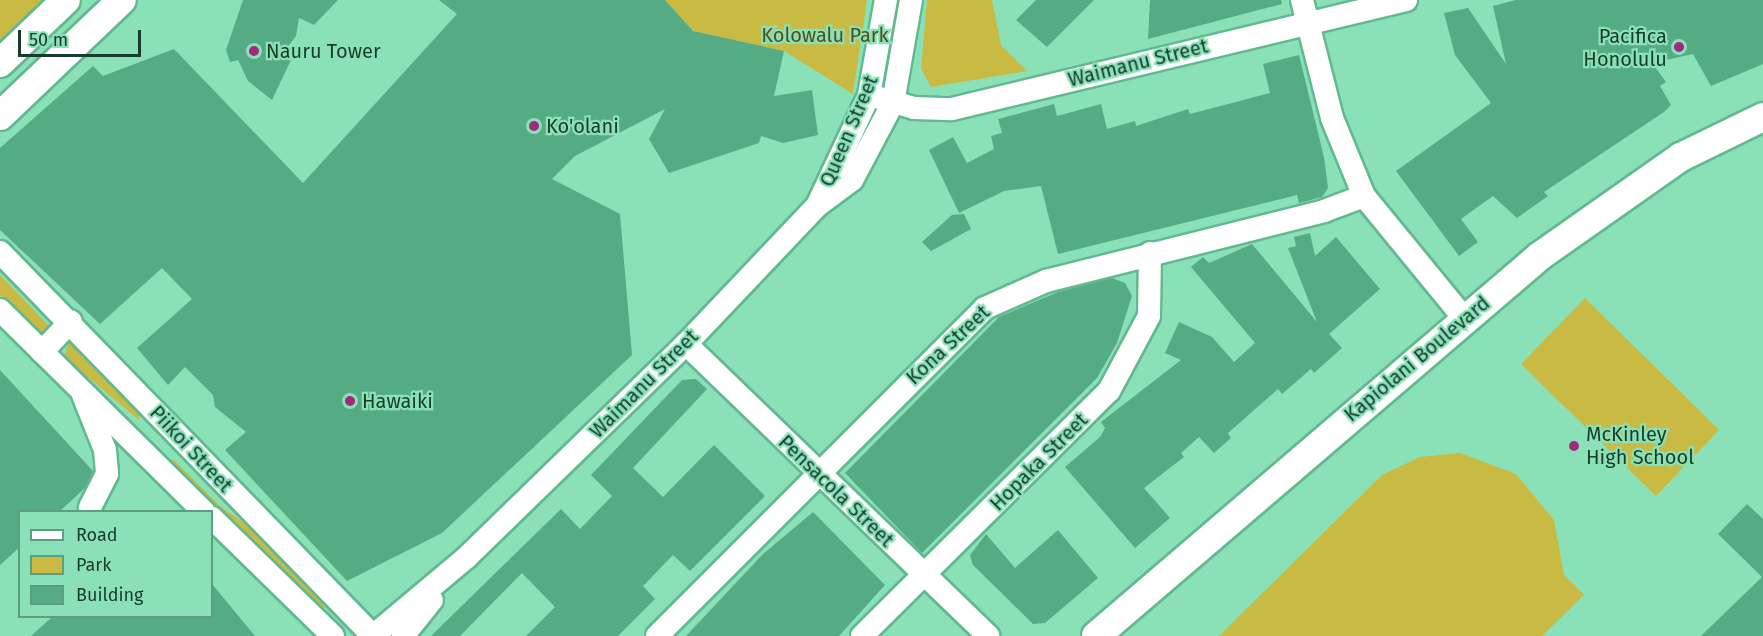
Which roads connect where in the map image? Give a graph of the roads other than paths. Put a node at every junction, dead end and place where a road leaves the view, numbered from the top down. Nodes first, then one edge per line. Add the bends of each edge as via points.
1 (66, 0) edge
2 (122, 0) edge
3 (886, 0) edge
4 (911, 0) edge
5 (1302, 0) edge
6 (1406, 0) edge
7 (1307, 23) junction
8 (0, 63) edge
9 (869, 95) junction
10 (893, 103) junction
11 (0, 116) edge
12 (1763, 117) edge
13 (1364, 196) junction
14 (817, 206) junction
15 (1150, 253) junction
16 (3, 257) edge
17 (0, 310) edge
18 (1463, 317) junction
19 (71, 321) junction
20 (686, 344) junction
21 (42, 352) junction
22 (82, 391) junction
23 (819, 475) junction
24 (90, 508) dead end
25 (202, 510) edge
26 (213, 519) edge
27 (467, 557) junction
28 (923, 574) junction
29 (333, 636) edge
30 (373, 636) edge
31 (403, 636) edge
32 (657, 636) edge
33 (862, 636) edge
34 (988, 636) edge
35 (1096, 636) edge

1 - 8 main road
2 - 11 main road
3 - 9 street, Queen Street
4 - 10 street, Queen Street
5 - 7 street
6 - 7 street, Waimanu Street
7 - 10 street, Waimanu Street via 952,109
7 - 13 street via 1332,118
9 - 10 street, Waimanu Street
9 - 14 street, Queen Street
10 - 14 street, Queen Street via 852,180
12 - 18 main road, Kapiolani Boulevard via 1641,183
13 - 15 street, Kona Street via 1324,211
13 - 18 street
14 - 20 street, Waimanu Street
15 - 23 street, Kona Street via 1014,291 985,308
15 - 28 street, Hopaka Street via 1152,297 1146,326 1109,391
16 - 19 street, Piikoi Street
17 - 21 street, Piikoi Street
18 - 35 main road, Kapiolani Boulevard
19 - 21 street
19 - 30 street, Piikoi Street
20 - 23 street, Pensacola Street
20 - 27 street, Waimanu Street
21 - 22 street, Piikoi Street
22 - 24 street via 105,450 107,474
22 - 25 street, Piikoi Street
23 - 28 street, Pensacola Street
23 - 32 street, Kona Street
26 - 29 street, Piikoi Street
27 - 30 street, Waimanu Street
27 - 31 street, Waimanu Street
28 - 33 street, Hopaka Street
28 - 34 street, Pensacola Street

